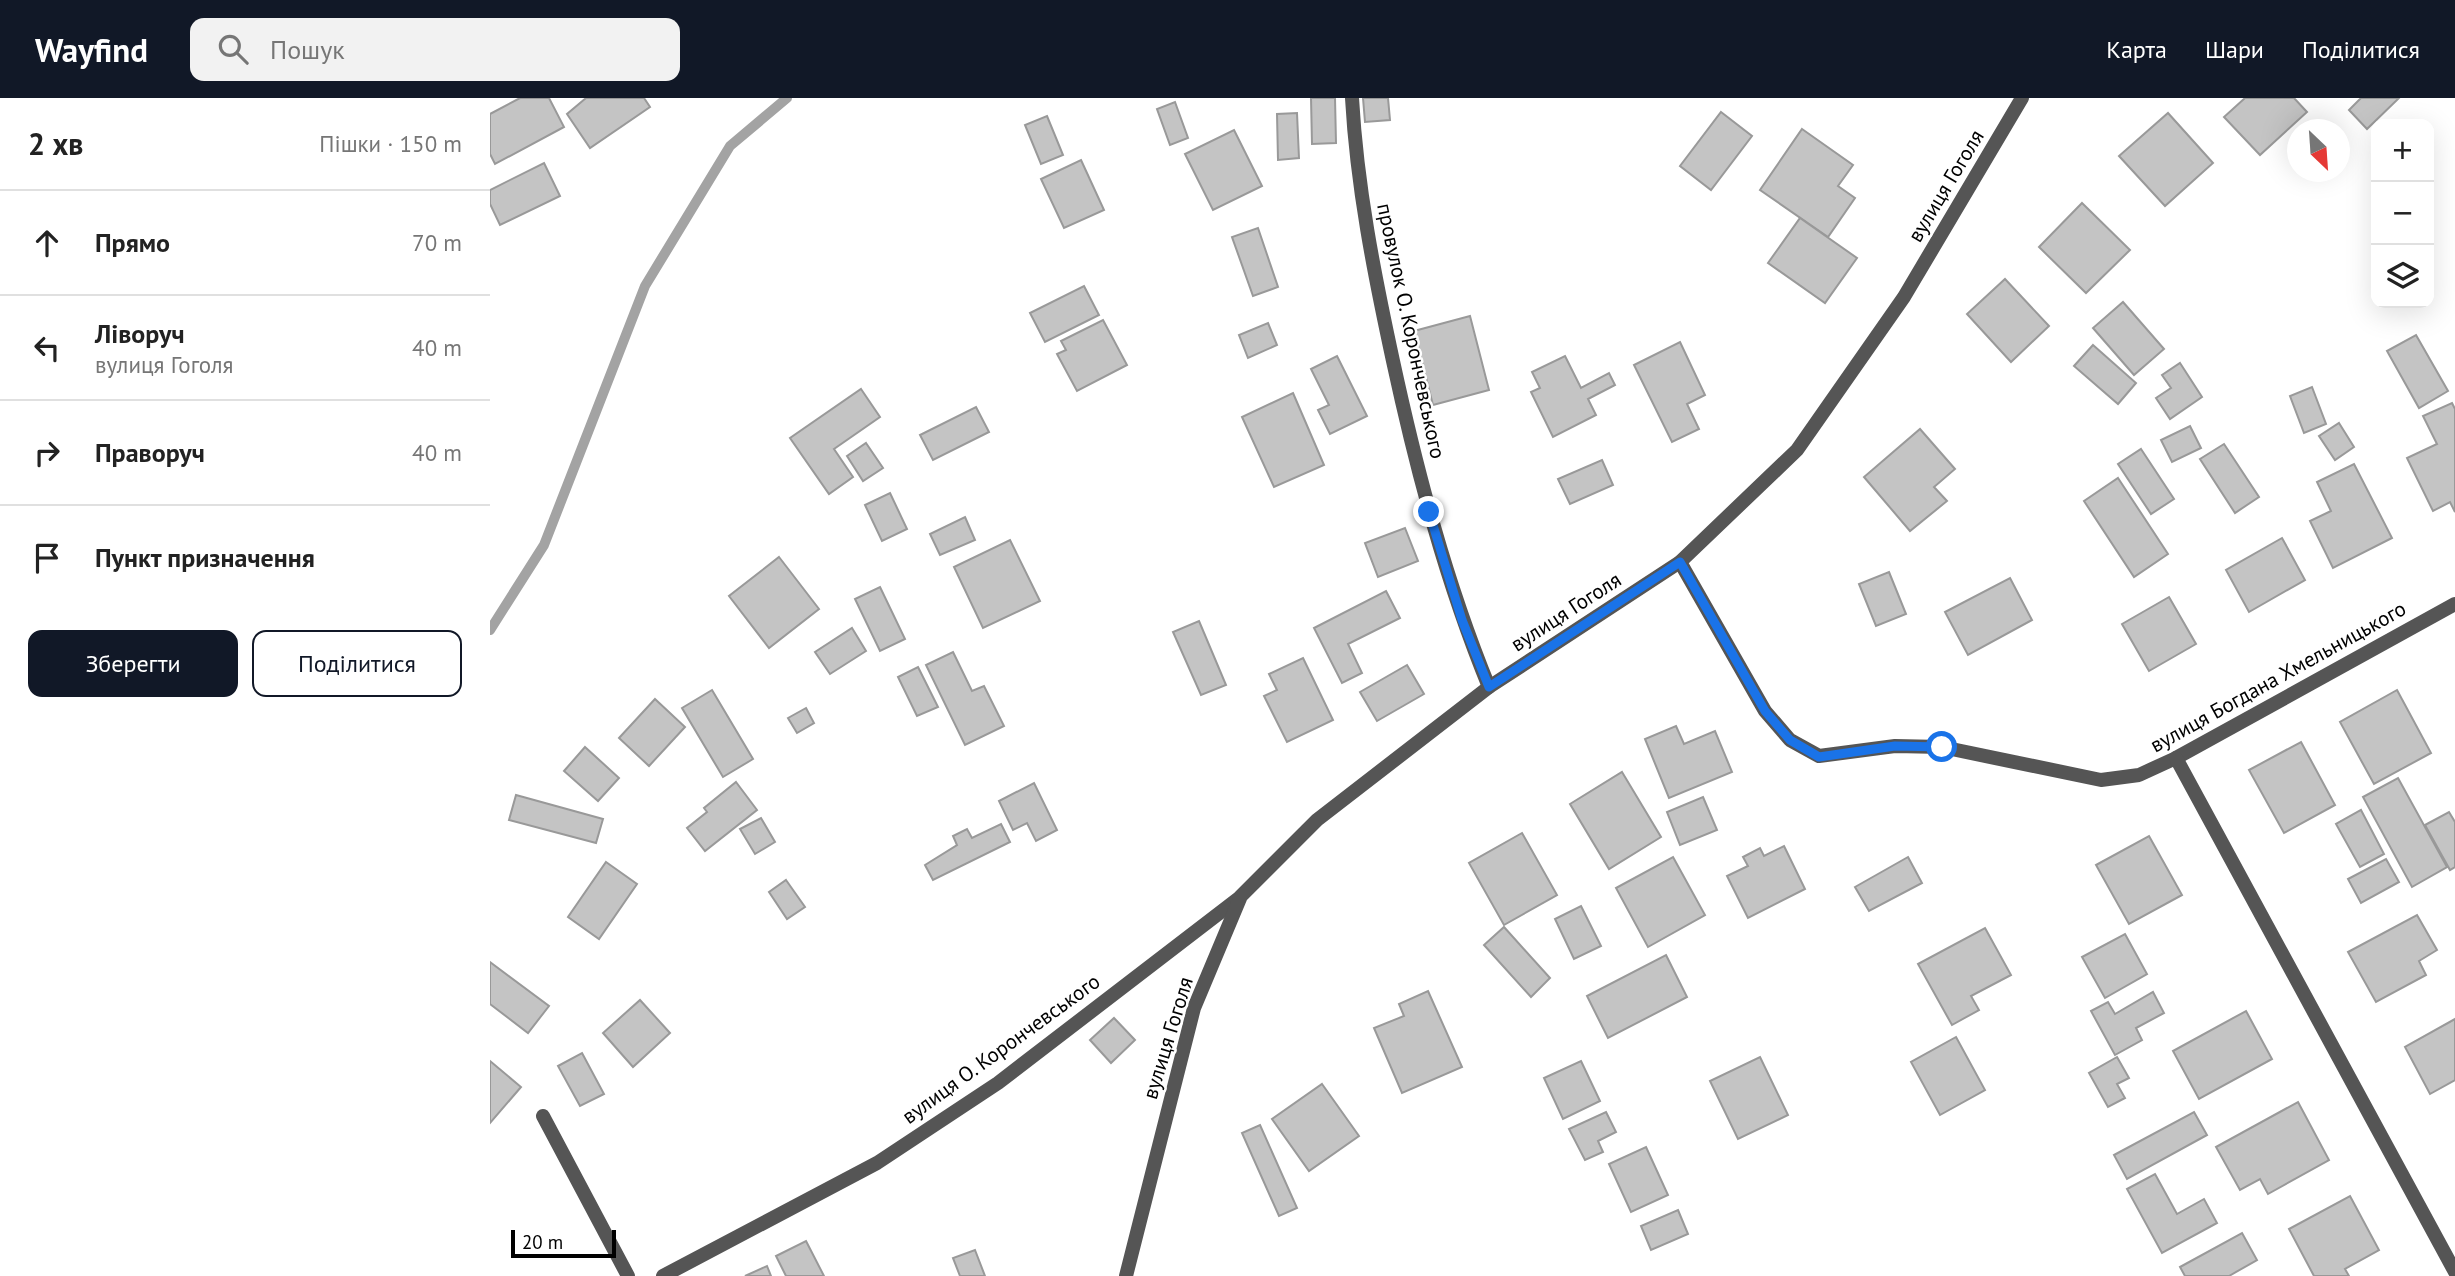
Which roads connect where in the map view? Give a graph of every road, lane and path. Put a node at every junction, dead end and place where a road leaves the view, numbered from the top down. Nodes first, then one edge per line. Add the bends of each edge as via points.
1 (1352, 98) edge
2 (2022, 98) edge
3 (1680, 562) junction
4 (2455, 604) edge
5 (1489, 687) junction
6 (2176, 758) junction
7 (1241, 897) junction
8 (543, 1116) dead end
9 (2455, 1272) edge
10 (628, 1276) edge
11 (663, 1276) edge
12 (1126, 1276) edge

1 - 5 street, провулок О. Корончевського via 1370,255 1406,423 1462,620
2 - 3 street, вулиця Гоголя via 1904,297 1797,450
3 - 5 street, вулиця Гоголя
3 - 6 street, вулиця Богдана Хмельницького via 1765,711 1790,740 1819,757 1895,746 1942,747 2101,780 2139,775
4 - 6 street, вулиця Богдана Хмельницького
5 - 7 street, вулиця Гоголя via 1317,820
6 - 9 street
7 - 11 street, вулиця О. Корончевського via 998,1083 877,1163
7 - 12 street, вулиця Гоголя via 1194,1009
8 - 10 street

